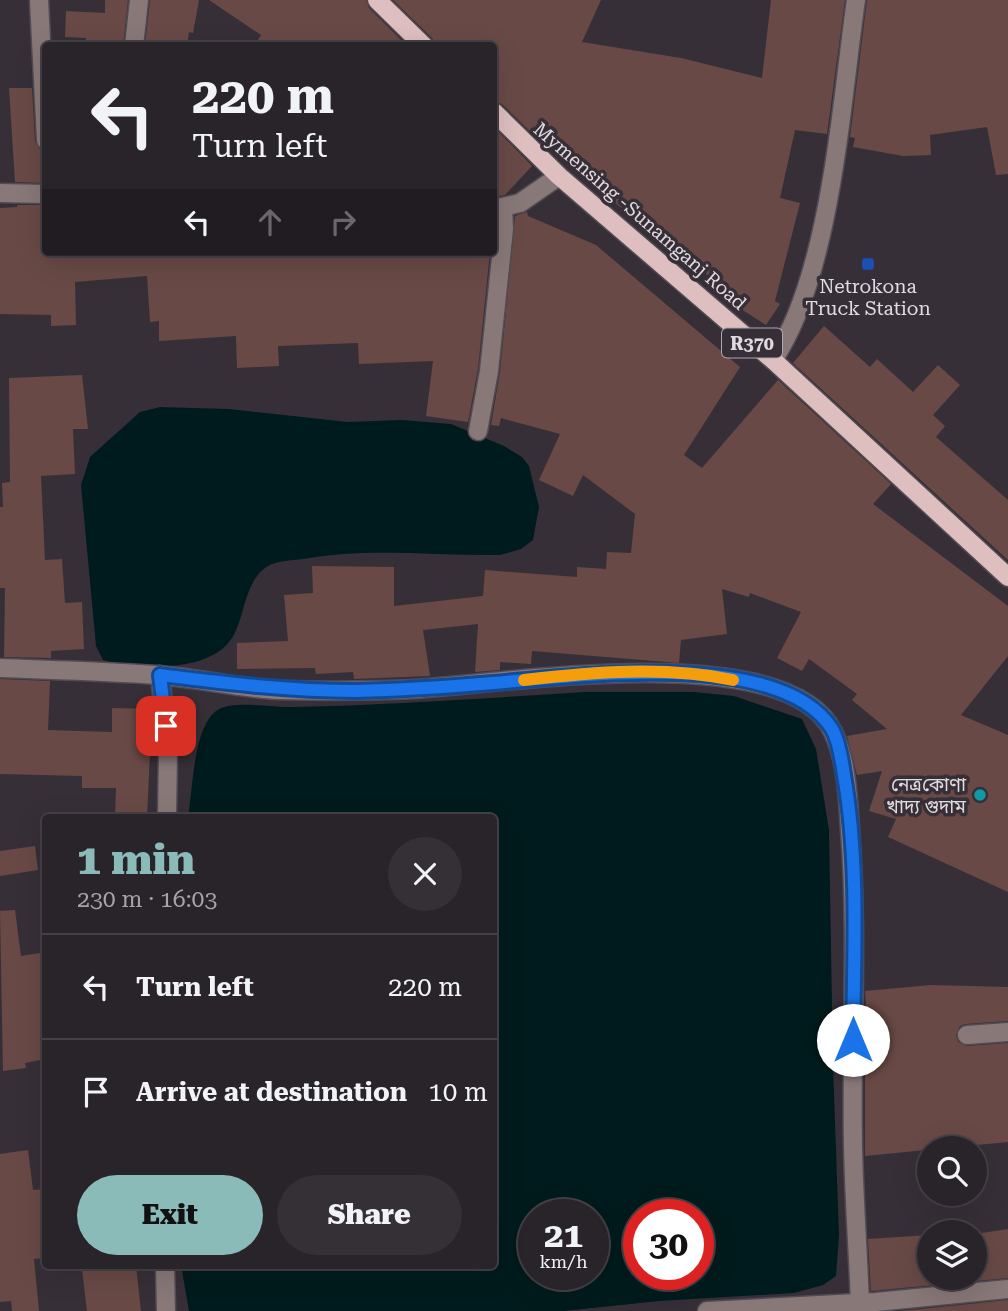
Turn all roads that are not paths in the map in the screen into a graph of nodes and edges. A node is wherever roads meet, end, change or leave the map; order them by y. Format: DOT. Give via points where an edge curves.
graph roads {
  1 [pos="39,0"];
  2 [pos="139,0"];
  3 [pos="377,0"];
  4 [pos="856,0"];
  5 [pos="134,42"];
  6 [pos="420,42"];
  7 [pos="42,60"];
  8 [pos="497,115"];
  9 [pos="559,176"];
  10 [pos="0,193"];
  11 [pos="42,194"];
  12 [pos="498,209"];
  13 [pos="773,360"];
  14 [pos="478,431"];
  15 [pos="1008,577"];
  16 [pos="0,668"];
  17 [pos="160,675"];
  18 [pos="167,814"];
  19 [pos="1008,1032"];
  20 [pos="967,1035"];
  21 [pos="165,1269"];
  22 [pos="1008,1289"];
  23 [pos="860,1303"];
  24 [pos="166,1311"];
  25 [pos="707,1311"];
  1 -- 7 [label="street"];
  2 -- 5 [label="street"];
  3 -- 6 [label="main road"];
  4 -- 13 [label="street" via="812,270 789,337"];
  8 -- 9 [label="main road, Mymensing -Sunamganj Road / R370"];
  9 -- 12 [label="street" via="520,203"];
  9 -- 13 [label="main road, Mymensing -Sunamganj Road / R370"];
  10 -- 11 [label="street"];
  12 -- 14 [label="street" via="504,229"];
  13 -- 15 [label="main road, Mymensing -Sunamganj Road / R370"];
  16 -- 17 [label="street"];
  17 -- 18 [label="street" via="168,752"];
  17 -- 23 [label="street" via="275,690 355,691 586,673 709,675 775,688 816,710 833,731 842,762 851,843 853,1146"];
  19 -- 20 [label="street"];
  21 -- 24 [label="street"];
  22 -- 23 [label="street"];
  23 -- 25 [label="street"];
}
